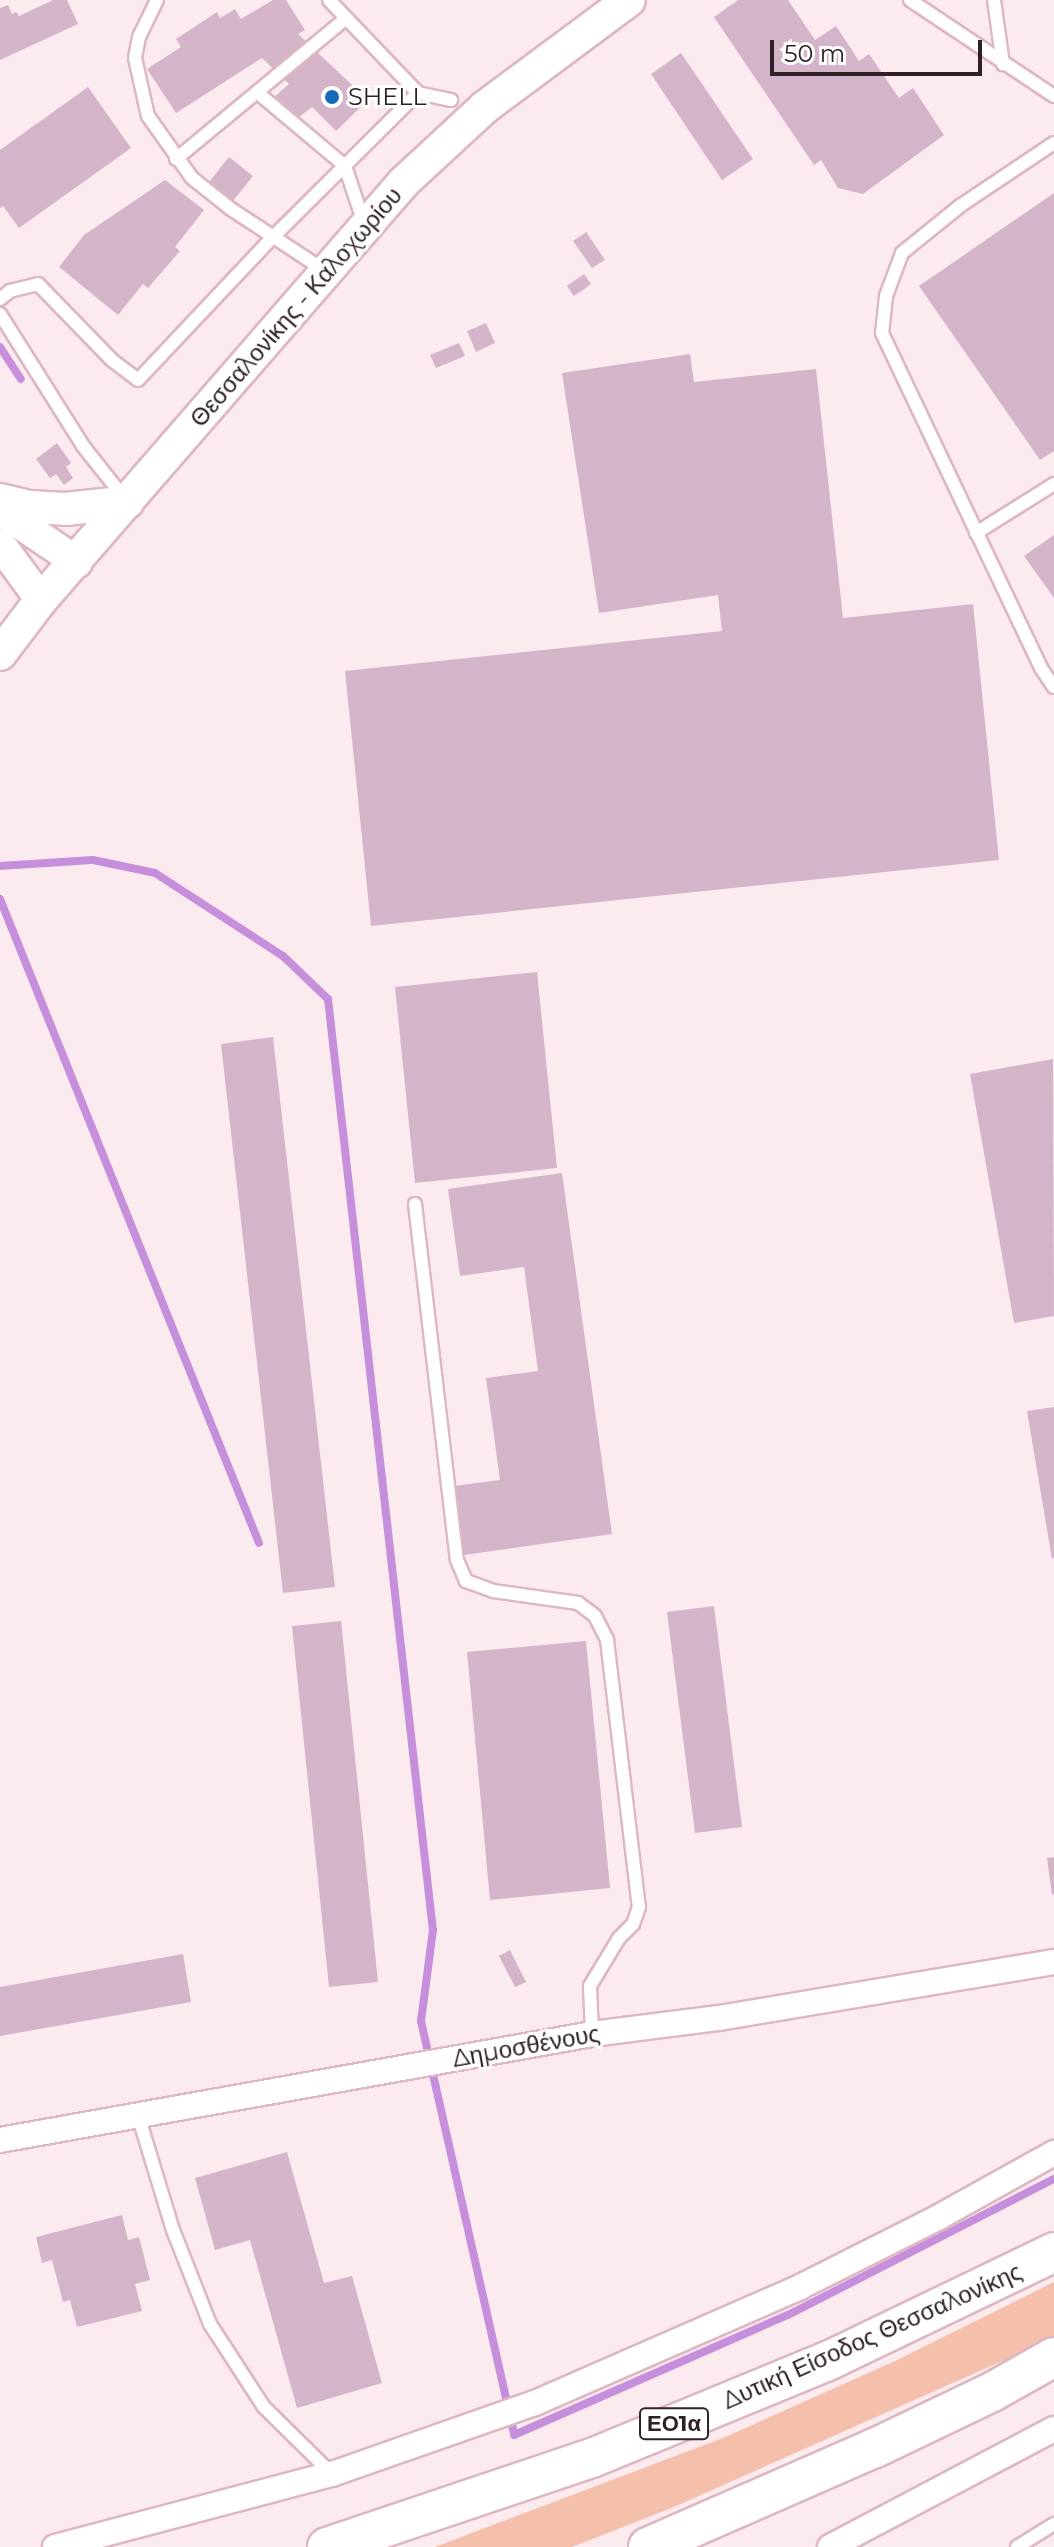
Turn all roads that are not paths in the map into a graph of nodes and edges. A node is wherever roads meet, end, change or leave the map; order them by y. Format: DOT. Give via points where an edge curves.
graph roads {
  1 [pos="170,0"];
  2 [pos="329,0"];
  3 [pos="629,0"];
  4 [pos="910,0"];
  5 [pos="994,0"];
  6 [pos="154,5"];
  7 [pos="345,19"];
  8 [pos="1003,64"];
  9 [pos="258,93"];
  10 [pos="418,93"];
  11 [pos="1054,96"];
  12 [pos="451,100"];
  13 [pos="1054,143"];
  14 [pos="176,159"];
  15 [pos="345,166"];
  16 [pos="366,227"];
  17 [pos="272,238"];
  18 [pos="327,272"];
  19 [pos="0,299"];
  20 [pos="0,314"];
  21 [pos="1054,484"];
  22 [pos="0,500"];
  23 [pos="128,502"];
  24 [pos="0,510"];
  25 [pos="976,533"];
  26 [pos="0,544"];
  27 [pos="77,562"];
  28 [pos="41,600"];
  29 [pos="0,654"];
  30 [pos="1054,687"];
  31 [pos="415,1204"];
  32 [pos="1054,1962"];
  33 [pos="592,2034"];
  34 [pos="138,2115"];
  35 [pos="0,2140"];
  36 [pos="1054,2153"];
  37 [pos="1054,2252"];
  38 [pos="1054,2357"];
  39 [pos="1054,2429"];
  40 [pos="332,2474"];
  41 [pos="1054,2524"];
  42 [pos="55,2547"];
  43 [pos="327,2547"];
  44 [pos="648,2547"];
  45 [pos="830,2547"];
  46 [pos="1017,2547"];
  1 -- 6 [label="lane"];
  2 -- 7 [label="lane"];
  3 -- 16 [label="main road, Θεσσαλονίκης - Καλοχωρίου" via="485,107 404,182"];
  4 -- 8 [label="lane"];
  5 -- 8 [label="lane"];
  6 -- 14 [label="lane" via="135,58 148,116"];
  7 -- 9 [label="lane"];
  7 -- 10 [label="lane"];
  8 -- 11 [label="lane"];
  9 -- 14 [label="lane"];
  9 -- 15 [label="lane"];
  10 -- 12 [label="lane"];
  10 -- 15 [label="lane"];
  13 -- 25 [label="lane" via="960,206 902,253 886,296 882,333"];
  14 -- 17 [label="lane" via="192,178"];
  15 -- 16 [label="lane"];
  15 -- 17 [label="lane"];
  16 -- 18 [label="main road, Θεσσαλονίκης - Καλοχωρίου"];
  17 -- 18 [label="lane"];
  17 -- 19 [label="lane" via="138,380 38,284"];
  18 -- 23 [label="main road, Θεσσαλονίκης - Καλοχωρίου"];
  20 -- 23 [label="lane" via="83,446"];
  21 -- 25 [label="lane"];
  22 -- 23 [label="main road" via="66,509"];
  23 -- 27 [label="main road, Θεσσαλονίκης - Καλοχωρίου"];
  24 -- 27 [label="street"];
  25 -- 30 [label="lane"];
  26 -- 28 [label="street"];
  27 -- 28 [label="main road, Θεσσαλονίκης - Καλοχωρίου"];
  28 -- 29 [label="main road, Θεσσαλονίκης - Καλοχωρίου"];
  31 -- 33 [label="lane" via="457,1560 466,1581 493,1591 578,1603 595,1616 607,1640 639,1907 590,1986"];
  32 -- 33 [label="street, Δημοσθένους" via="734,2016"];
  33 -- 34 [label="street, Δημοσθένους"];
  34 -- 35 [label="street, Δημοσθένους"];
  34 -- 40 [label="lane" via="173,2230 210,2324 264,2407"];
  36 -- 40 [label="street" via="800,2287 535,2403"];
  37 -- 43 [label="highway, Δυτική Είσοδος Θεσσαλονίκης / ΕΟ1α" via="830,2360 592,2458"];
  38 -- 44 [label="highway" via="875,2448"];
  39 -- 45 [label="street"];
  40 -- 42 [label="street"];
  41 -- 46 [label="lane"];
}
